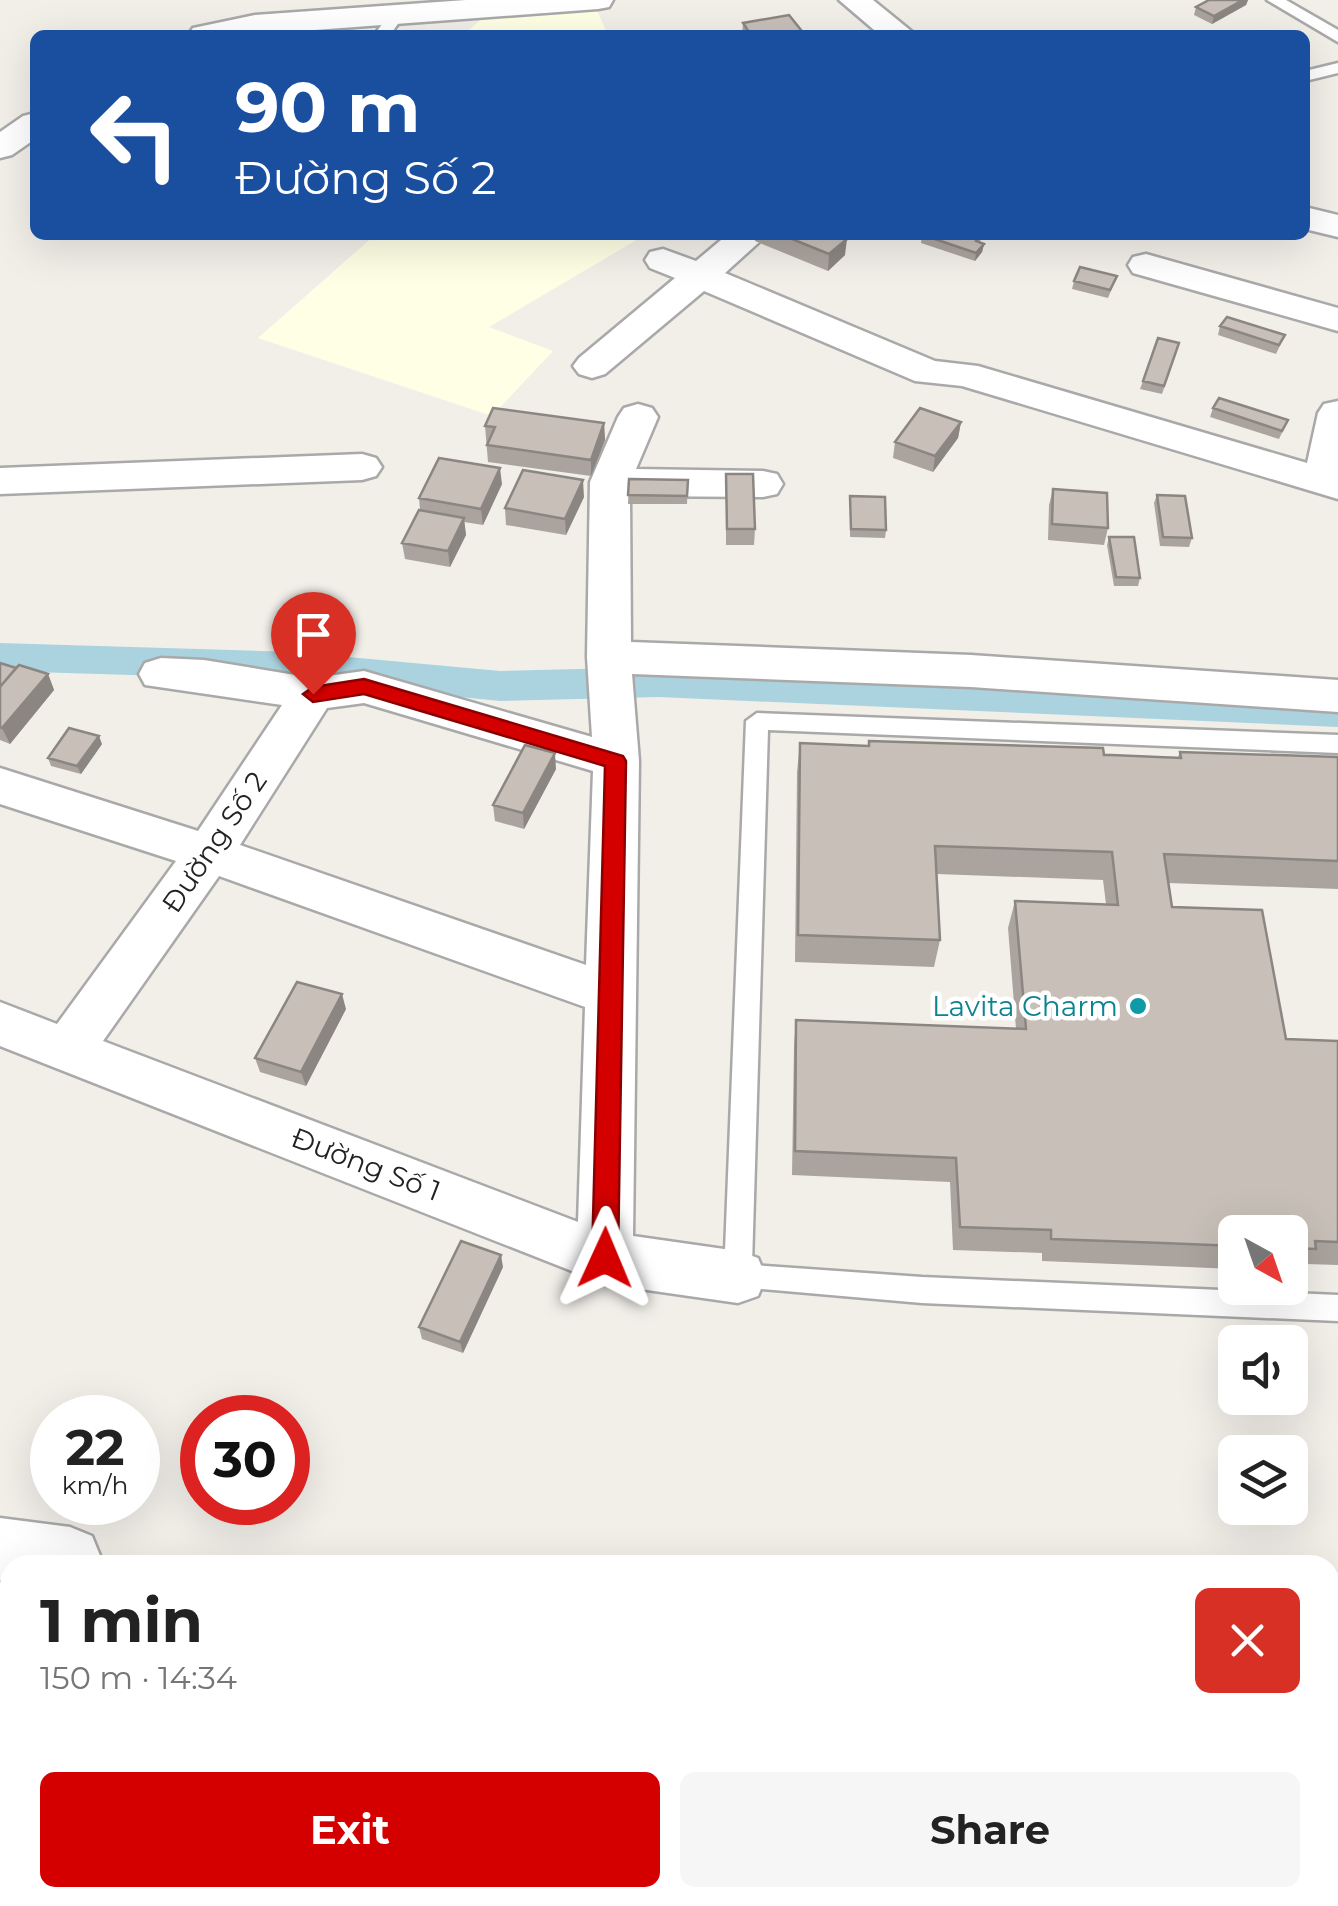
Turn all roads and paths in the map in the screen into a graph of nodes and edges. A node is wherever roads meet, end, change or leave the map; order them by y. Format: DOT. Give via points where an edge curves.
graph roads {
  1 [pos="598,0"];
  2 [pos="854,0"];
  3 [pos="1276,0"];
  4 [pos="260,12"];
  5 [pos="394,16"];
  6 [pos="216,30"];
  7 [pos="893,30"];
  8 [pos="1338,37"];
  9 [pos="1338,68"];
  10 [pos="1310,75"];
  11 [pos="30,127"];
  12 [pos="0,148"];
  13 [pos="1310,219"];
  14 [pos="1338,226"];
  15 [pos="744,240"];
  16 [pos="662,260"];
  17 [pos="1146,265"];
  18 [pos="700,276"];
  19 [pos="1338,320"];
  20 [pos="592,366"];
  21 [pos="1338,413"];
  22 [pos="638,417"];
  23 [pos="362,466"];
  24 [pos="0,481"];
  25 [pos="610,482"];
  26 [pos="763,484"];
  27 [pos="1330,484"];
  28 [pos="609,656"];
  29 [pos="162,674"];
  30 [pos="313,694"];
  31 [pos="1338,696"];
  32 [pos="1338,744"];
  33 [pos="616,761"];
  34 [pos="0,786"];
  35 [pos="210,853"];
  36 [pos="610,995"];
  37 [pos="0,1024"];
  38 [pos="69,1048"];
  39 [pos="605,1258"];
  40 [pos="738,1276"];
  41 [pos="1338,1308"];
  42 [pos="0,1549"];
  43 [pos="47,1555"];
  1 -- 5 [label="street"];
  2 -- 7 [label="street"];
  3 -- 8 [label="lane"];
  4 -- 5 [label="street"];
  4 -- 6 [label="street"];
  9 -- 10 [label="lane"];
  11 -- 12 [label="street"];
  13 -- 14 [label="street"];
  15 -- 18 [label="street"];
  16 -- 18 [label="street"];
  17 -- 19 [label="street"];
  18 -- 20 [label="street"];
  18 -- 27 [label="street" via="929,373 964,374"];
  21 -- 27 [label="street"];
  22 -- 25 [label="street"];
  23 -- 24 [label="street"];
  25 -- 26 [label="street"];
  25 -- 28 [label="street"];
  28 -- 31 [label="street"];
  28 -- 33 [label="street"];
  29 -- 30 [label="street"];
  30 -- 33 [label="street" via="364,686"];
  30 -- 35 [label="street, Đường Số 2"];
  32 -- 40 [label="lane" via="757,721"];
  33 -- 36 [label="street"];
  34 -- 35 [label="street"];
  35 -- 36 [label="street"];
  35 -- 38 [label="street, Đường Số 2"];
  36 -- 39 [label="street"];
  37 -- 38 [label="street, Đường Số 1"];
  38 -- 39 [label="street, Đường Số 1"];
  39 -- 40 [label="street, Đường Số 1"];
  40 -- 41 [label="lane"];
  42 -- 43 [label="street"];
}
